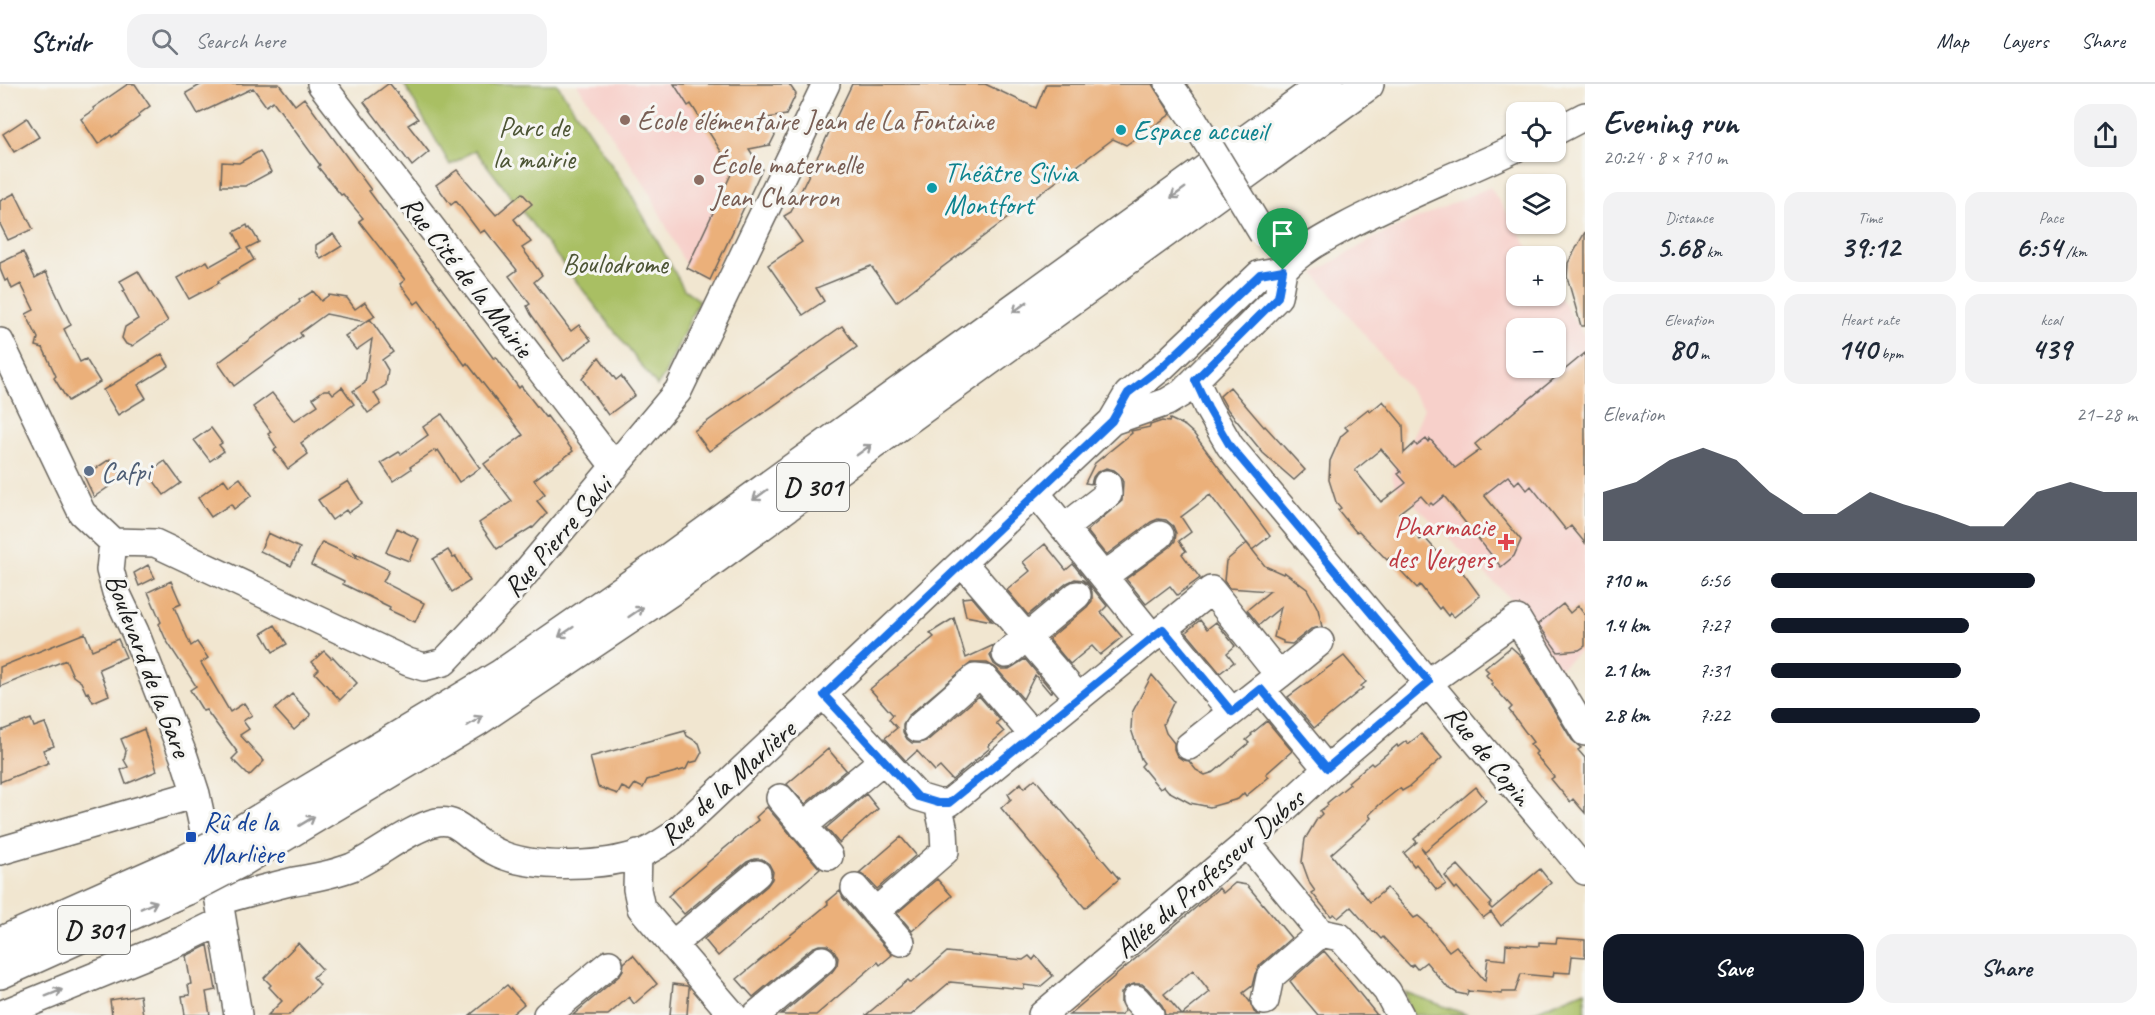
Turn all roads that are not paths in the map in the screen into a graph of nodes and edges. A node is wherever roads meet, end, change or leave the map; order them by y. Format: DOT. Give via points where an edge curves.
graph roads {
  1 [pos="321,84"];
  2 [pos="826,84"];
  3 [pos="1169,84"];
  4 [pos="1327,84"];
  5 [pos="1367,84"];
  6 [pos="1585,116"];
  7 [pos="1566,126"];
  8 [pos="1506,152"];
  9 [pos="1283,270"];
  10 [pos="0,342"];
  11 [pos="1162,367"];
  12 [pos="1195,380"];
  13 [pos="1167,402"];
  14 [pos="1112,421"];
  15 [pos="1230,446"];
  16 [pos="615,468"];
  17 [pos="1107,484"];
  18 [pos="1036,492"];
  19 [pos="1064,528"];
  20 [pos="1160,535"];
  21 [pos="113,542"];
  22 [pos="963,563"];
  23 [pos="1104,576"];
  24 [pos="1077,595"];
  25 [pos="1158,633"];
  26 [pos="1320,642"];
  27 [pos="1016,646"];
  28 [pos="1270,682"];
  29 [pos="1429,682"];
  30 [pos="824,695"];
  31 [pos="1079,698"];
  32 [pos="1232,712"];
  33 [pos="918,728"];
  34 [pos="1585,732"];
  35 [pos="1033,735"];
  36 [pos="1189,746"];
  37 [pos="883,760"];
  38 [pos="1327,768"];
  39 [pos="196,794"];
  40 [pos="780,798"];
  41 [pos="943,803"];
  42 [pos="803,826"];
  43 [pos="1248,843"];
  44 [pos="236,849"];
  45 [pos="0,851"];
  46 [pos="638,855"];
  47 [pos="829,856"];
  48 [pos="1585,871"];
  49 [pos="757,874"];
  50 [pos="185,875"];
  51 [pos="855,888"];
  52 [pos="220,911"];
  53 [pos="875,912"];
  54 [pos="1321,933"];
  55 [pos="901,942"];
  56 [pos="0,944"];
  57 [pos="672,945"];
  58 [pos="822,960"];
  59 [pos="609,964"];
  60 [pos="0,972"];
  61 [pos="1265,1001"];
  62 [pos="0,1015"];
  63 [pos="238,1015"];
  64 [pos="547,1015"];
  65 [pos="733,1015"];
  66 [pos="756,1015"];
  67 [pos="1042,1015"];
  68 [pos="1400,1015"];
  1 -- 16 [label="street, Rue Cité de la Mairie"];
  2 -- 16 [label="street, Rue Pierre Salvi" via="678,391"];
  3 -- 9 [label="street, bridge"];
  4 -- 44 [label="highway, D 301, one-way" via="646,577"];
  44 -- 5 [label="highway, D 301, one-way" via="477,719 672,588"];
  6 -- 7 [label="street"];
  8 -- 9 [label="street" via="1355,222 1294,257"];
  9 -- 11 [label="street, Rue de la Marlière" via="1260,274"];
  9 -- 12 [label="street, Rue de la Marlière" via="1278,297"];
  10 -- 21 [label="street, Boulevard de la Gare" via="82,513"];
  11 -- 12 [label="street"];
  11 -- 13 [label="street"];
  11 -- 14 [label="street, Rue de la Marlière" via="1128,393"];
  12 -- 13 [label="street, Rue de la Marlière"];
  12 -- 15 [label="street, Rue de Copin"];
  13 -- 14 [label="street, Rue de la Marlière"];
  13 -- 15 [label="street, Rue de Copin" via="1185,408"];
  14 -- 18 [label="street, Rue de la Marlière"];
  15 -- 29 [label="street, Rue de Copin"];
  16 -- 21 [label="street, Rue Pierre Salvi" via="506,596 444,662 435,666 408,662 155,543"];
  17 -- 19 [label="street" via="1108,494"];
  18 -- 19 [label="street"];
  18 -- 22 [label="street, Rue de la Marlière"];
  19 -- 23 [label="street"];
  20 -- 23 [label="street"];
  21 -- 39 [label="street, Boulevard de la Gare" via="110,570 116,592"];
  22 -- 27 [label="street"];
  22 -- 30 [label="street, Rue de la Marlière"];
  23 -- 25 [label="street"];
  24 -- 27 [label="street"];
  25 -- 28 [label="street" via="1211,591"];
  25 -- 31 [label="street"];
  25 -- 32 [label="street"];
  26 -- 28 [label="street"];
  27 -- 31 [label="street"];
  28 -- 32 [label="street"];
  28 -- 38 [label="street"];
  29 -- 34 [label="street, Allée du Professeur Dubos" via="1517,619"];
  29 -- 38 [label="street, Allée du Professeur Dubos"];
  29 -- 48 [label="street, Rue de Copin"];
  30 -- 37 [label="street"];
  30 -- 46 [label="street, Rue de la Marlière" via="672,836"];
  31 -- 35 [label="street"];
  32 -- 36 [label="street"];
  33 -- 35 [label="street" via="975,678 985,679"];
  35 -- 41 [label="street"];
  37 -- 41 [label="street" via="918,797"];
  37 -- 42 [label="street"];
  38 -- 43 [label="street, Allée du Professeur Dubos"];
  39 -- 45 [label="street"];
  39 -- 52 [label="street, Boulevard de la Gare"];
  40 -- 42 [label="street"];
  41 -- 53 [label="street" via="945,851"];
  42 -- 47 [label="street"];
  43 -- 54 [label="street"];
  43 -- 67 [label="street, Allée du Professeur Dubos"];
  44 -- 50 [label="highway, D 301, bridge"];
  46 -- 52 [label="street, Rue de la Marlière" via="574,865 540,862 506,856 450,822 437,822 353,866 288,883"];
  46 -- 57 [label="street" via="641,908"];
  49 -- 57 [label="street"];
  50 -- 56 [label="highway, D 301"];
  60 -- 50 [label="highway, D 301, one-way"];
  51 -- 53 [label="street"];
  62 -- 52 [label="street, Rue de la Marlière, one-way" via="170,946"];
  52 -- 63 [label="street, Boulevard de la Gare"];
  53 -- 55 [label="street"];
  54 -- 61 [label="street" via="1270,977"];
  54 -- 68 [label="street" via="1340,937 1387,991"];
  57 -- 65 [label="street"];
  58 -- 66 [label="street"];
  59 -- 64 [label="street"];
}
